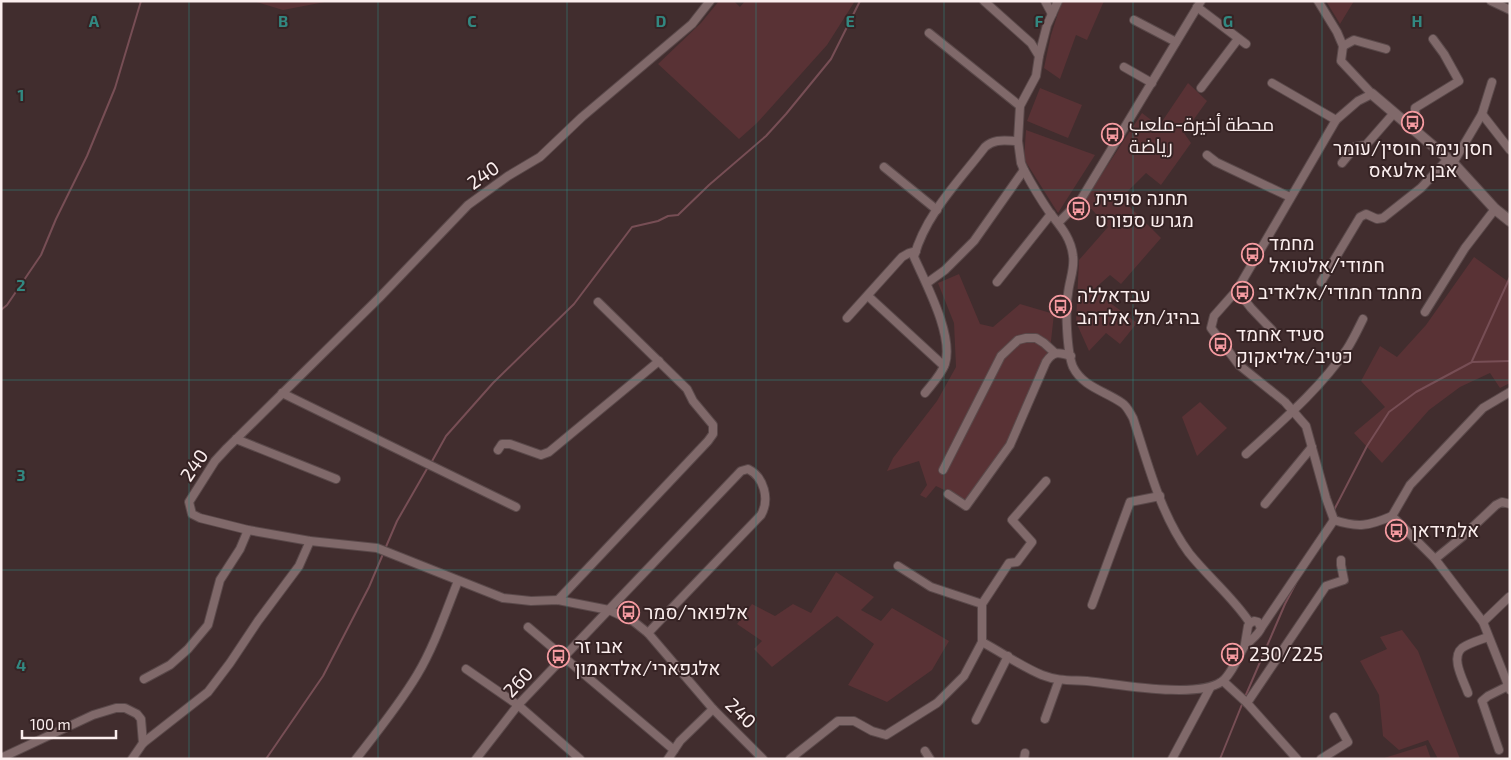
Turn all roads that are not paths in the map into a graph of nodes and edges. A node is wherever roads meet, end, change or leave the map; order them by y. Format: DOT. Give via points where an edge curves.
graph roads {
  1 [pos="710,1"];
  2 [pos="984,1"];
  3 [pos="1045,1"];
  4 [pos="1058,1"];
  5 [pos="1318,1"];
  6 [pos="1491,1"];
  7 [pos="1199,4"];
  8 [pos="1510,10"];
  9 [pos="1052,14"];
  10 [pos="1134,20"];
  11 [pos="929,33"];
  12 [pos="1238,39"];
  13 [pos="1433,39"];
  14 [pos="1176,42"];
  15 [pos="1246,44"];
  16 [pos="1343,46"];
  17 [pos="1386,49"];
  18 [pos="1039,56"];
  19 [pos="1124,67"];
  20 [pos="1492,82"];
  21 [pos="1152,83"];
  22 [pos="1272,83"];
  23 [pos="1201,88"];
  24 [pos="1372,94"];
  25 [pos="1020,106"];
  26 [pos="1394,113"];
  27 [pos="1482,114"];
  28 [pos="1336,120"];
  29 [pos="1416,132"];
  30 [pos="1018,142"];
  31 [pos="1510,150"];
  32 [pos="1207,155"];
  33 [pos="1451,161"];
  34 [pos="1342,162"];
  35 [pos="884,167"];
  36 [pos="1024,170"];
  37 [pos="1290,197"];
  38 [pos="1495,209"];
  39 [pos="937,210"];
  40 [pos="1051,214"];
  41 [pos="1510,221"];
  42 [pos="1059,222"];
  43 [pos="916,251"];
  44 [pos="997,282"];
  45 [pos="1321,282"];
  46 [pos="927,283"];
  47 [pos="1237,290"];
  48 [pos="868,296"];
  49 [pos="598,302"];
  50 [pos="1425,312"];
  51 [pos="847,318"];
  52 [pos="1363,319"];
  53 [pos="1272,330"];
  54 [pos="1055,353"];
  55 [pos="1071,356"];
  56 [pos="659,361"];
  57 [pos="944,366"];
  58 [pos="1510,392"];
  59 [pos="282,393"];
  60 [pos="925,393"];
  61 [pos="1293,411"];
  62 [pos="236,439"];
  63 [pos="1312,447"];
  64 [pos="498,450"];
  65 [pos="1246,454"];
  66 [pos="943,470"];
  67 [pos="336,479"];
  68 [pos="1046,481"];
  69 [pos="948,494"];
  70 [pos="1160,496"];
  71 [pos="1265,504"];
  72 [pos="1510,504"];
  73 [pos="516,507"];
  74 [pos="1392,516"];
  75 [pos="1334,520"];
  76 [pos="248,530"];
  77 [pos="310,541"];
  78 [pos="1435,559"];
  79 [pos="1341,560"];
  80 [pos="898,566"];
  81 [pos="458,581"];
  82 [pos="1509,598"];
  83 [pos="558,600"];
  84 [pos="982,604"];
  85 [pos="1092,605"];
  86 [pos="609,610"];
  87 [pos="1483,622"];
  88 [pos="528,627"];
  89 [pos="1255,628"];
  90 [pos="648,633"];
  91 [pos="1488,637"];
  92 [pos="982,642"];
  93 [pos="564,656"];
  94 [pos="1008,656"];
  95 [pos="466,669"];
  96 [pos="144,679"];
  97 [pos="1060,680"];
  98 [pos="1224,681"];
  99 [pos="1210,688"];
  100 [pos="1509,688"];
  101 [pos="1468,693"];
  102 [pos="1247,703"];
  103 [pos="518,705"];
  104 [pos="713,709"];
  105 [pos="1334,717"];
  106 [pos="1045,719"];
  107 [pos="976,720"];
  108 [pos="143,742"];
  109 [pos="674,750"];
  110 [pos="1499,750"];
  111 [pos="924,751"];
  112 [pos="1,758"];
  113 [pos="132,759"];
  114 [pos="356,759"];
  115 [pos="476,759"];
  116 [pos="580,759"];
  117 [pos="668,759"];
  118 [pos="762,759"];
  119 [pos="790,759"];
  120 [pos="930,759"];
  121 [pos="1172,759"];
  122 [pos="1297,759"];
  123 [pos="1321,759"];
  1 -- 59 [label="street, 240" via="692,24 540,157 468,205"];
  2 -- 18 [label="street" via="1031,43"];
  3 -- 9 [label="street"];
  4 -- 9 [label="street"];
  5 -- 16 [label="street"];
  6 -- 8 [label="street"];
  7 -- 12 [label="street"];
  7 -- 14 [label="street"];
  9 -- 18 [label="street"];
  10 -- 14 [label="street"];
  11 -- 25 [label="street"];
  12 -- 15 [label="street"];
  12 -- 23 [label="street"];
  13 -- 29 [label="street" via="1459,81 1415,108"];
  14 -- 21 [label="street"];
  16 -- 17 [label="street" via="1354,40"];
  16 -- 24 [label="street" via="1341,61"];
  18 -- 25 [label="street" via="1036,76"];
  19 -- 21 [label="street"];
  20 -- 27 [label="street"];
  21 -- 42 [label="street" via="1080,201"];
  22 -- 28 [label="street"];
  24 -- 26 [label="street"];
  24 -- 28 [label="street"];
  25 -- 30 [label="street"];
  26 -- 29 [label="street"];
  26 -- 34 [label="street" via="1366,146 1355,147"];
  27 -- 31 [label="street"];
  27 -- 33 [label="street"];
  28 -- 37 [label="street"];
  29 -- 33 [label="street"];
  30 -- 36 [label="street"];
  30 -- 39 [label="street" via="1002,140 985,147"];
  32 -- 37 [label="street"];
  33 -- 38 [label="street"];
  33 -- 45 [label="street" via="1383,218 1364,214"];
  35 -- 39 [label="street"];
  36 -- 40 [label="street"];
  36 -- 46 [label="street" via="974,241"];
  37 -- 47 [label="street"];
  38 -- 41 [label="street"];
  38 -- 50 [label="street" via="1465,248"];
  39 -- 43 [label="street"];
  40 -- 42 [label="street"];
  40 -- 44 [label="street"];
  42 -- 55 [label="street" via="1073,257 1066,312"];
  43 -- 46 [label="street" via="914,257"];
  43 -- 48 [label="street" via="902,257"];
  46 -- 57 [label="street" via="946,339"];
  47 -- 53 [label="street"];
  47 -- 61 [label="street" via="1214,316 1211,328 1239,365"];
  48 -- 51 [label="street"];
  48 -- 57 [label="street"];
  49 -- 56 [label="street"];
  52 -- 61 [label="street" via="1341,358"];
  54 -- 55 [label="street"];
  54 -- 66 [label="street" via="1036,338 1026,338 1018,340 1001,356"];
  54 -- 69 [label="street" via="1046,362 1010,445 966,506"];
  55 -- 70 [label="street" via="1073,366 1082,379 1094,389 1123,403 1129,410"];
  56 -- 64 [label="street" via="549,452 541,455 510,444 502,444"];
  56 -- 83 [label="street" via="687,389 692,401 713,425 713,434"];
  57 -- 60 [label="street"];
  58 -- 74 [label="street" via="1483,408 1410,484"];
  59 -- 62 [label="street, 240"];
  59 -- 73 [label="street"];
  61 -- 63 [label="street" via="1306,426"];
  61 -- 65 [label="street"];
  62 -- 67 [label="street"];
  62 -- 76 [label="street, 240" via="215,461 189,506 192,514 200,518"];
  63 -- 71 [label="street"];
  63 -- 75 [label="street"];
  68 -- 84 [label="street" via="1012,520 1032,542 1017,562 1010,563"];
  70 -- 85 [label="street" via="1130,502"];
  70 -- 89 [label="street" via="1176,534 1190,554"];
  72 -- 78 [label="street" via="1502,502 1496,505"];
  74 -- 75 [label="street" via="1373,525 1352,526"];
  74 -- 78 [label="street"];
  75 -- 89 [label="street" via="1269,616"];
  76 -- 77 [label="street, 240"];
  76 -- 96 [label="street" via="220,580 208,625 170,665"];
  77 -- 81 [label="street, 240" via="378,548"];
  77 -- 108 [label="street" via="299,566 208,692"];
  78 -- 87 [label="street"];
  79 -- 102 [label="street" via="1344,580 1326,586"];
  80 -- 84 [label="street" via="931,587"];
  81 -- 83 [label="street, 240" via="503,598"];
  81 -- 114 [label="street" via="418,674"];
  82 -- 87 [label="street"];
  83 -- 86 [label="street, 240"];
  84 -- 92 [label="street"];
  86 -- 90 [label="street, 240" via="633,621"];
  86 -- 90 [label="street, 260" via="741,472 752,471 766,494 761,515"];
  86 -- 93 [label="street, 260"];
  87 -- 91 [label="street"];
  88 -- 93 [label="street"];
  89 -- 98 [label="street"];
  90 -- 104 [label="street, 240"];
  91 -- 100 [label="street"];
  91 -- 101 [label="street" via="1458,652 1457,662"];
  92 -- 94 [label="street"];
  92 -- 119 [label="street" via="964,676 937,703 915,718 886,735 872,732 854,721 838,721"];
  93 -- 103 [label="street, 260"];
  93 -- 109 [label="street"];
  94 -- 97 [label="street" via="1040,674"];
  94 -- 107 [label="street"];
  95 -- 103 [label="street"];
  97 -- 99 [label="street" via="1153,690"];
  97 -- 106 [label="street"];
  98 -- 99 [label="street"];
  98 -- 102 [label="street"];
  99 -- 121 [label="street"];
  100 -- 110 [label="street" via="1482,701"];
  102 -- 122 [label="street"];
  103 -- 115 [label="street, 260"];
  103 -- 116 [label="street"];
  104 -- 109 [label="street"];
  104 -- 118 [label="street, 240"];
  105 -- 123 [label="street" via="1348,742"];
  108 -- 112 [label="street" via="141,719 125,708 116,708 93,715"];
  108 -- 113 [label="street"];
  109 -- 117 [label="street"];
  111 -- 120 [label="street"];
}
